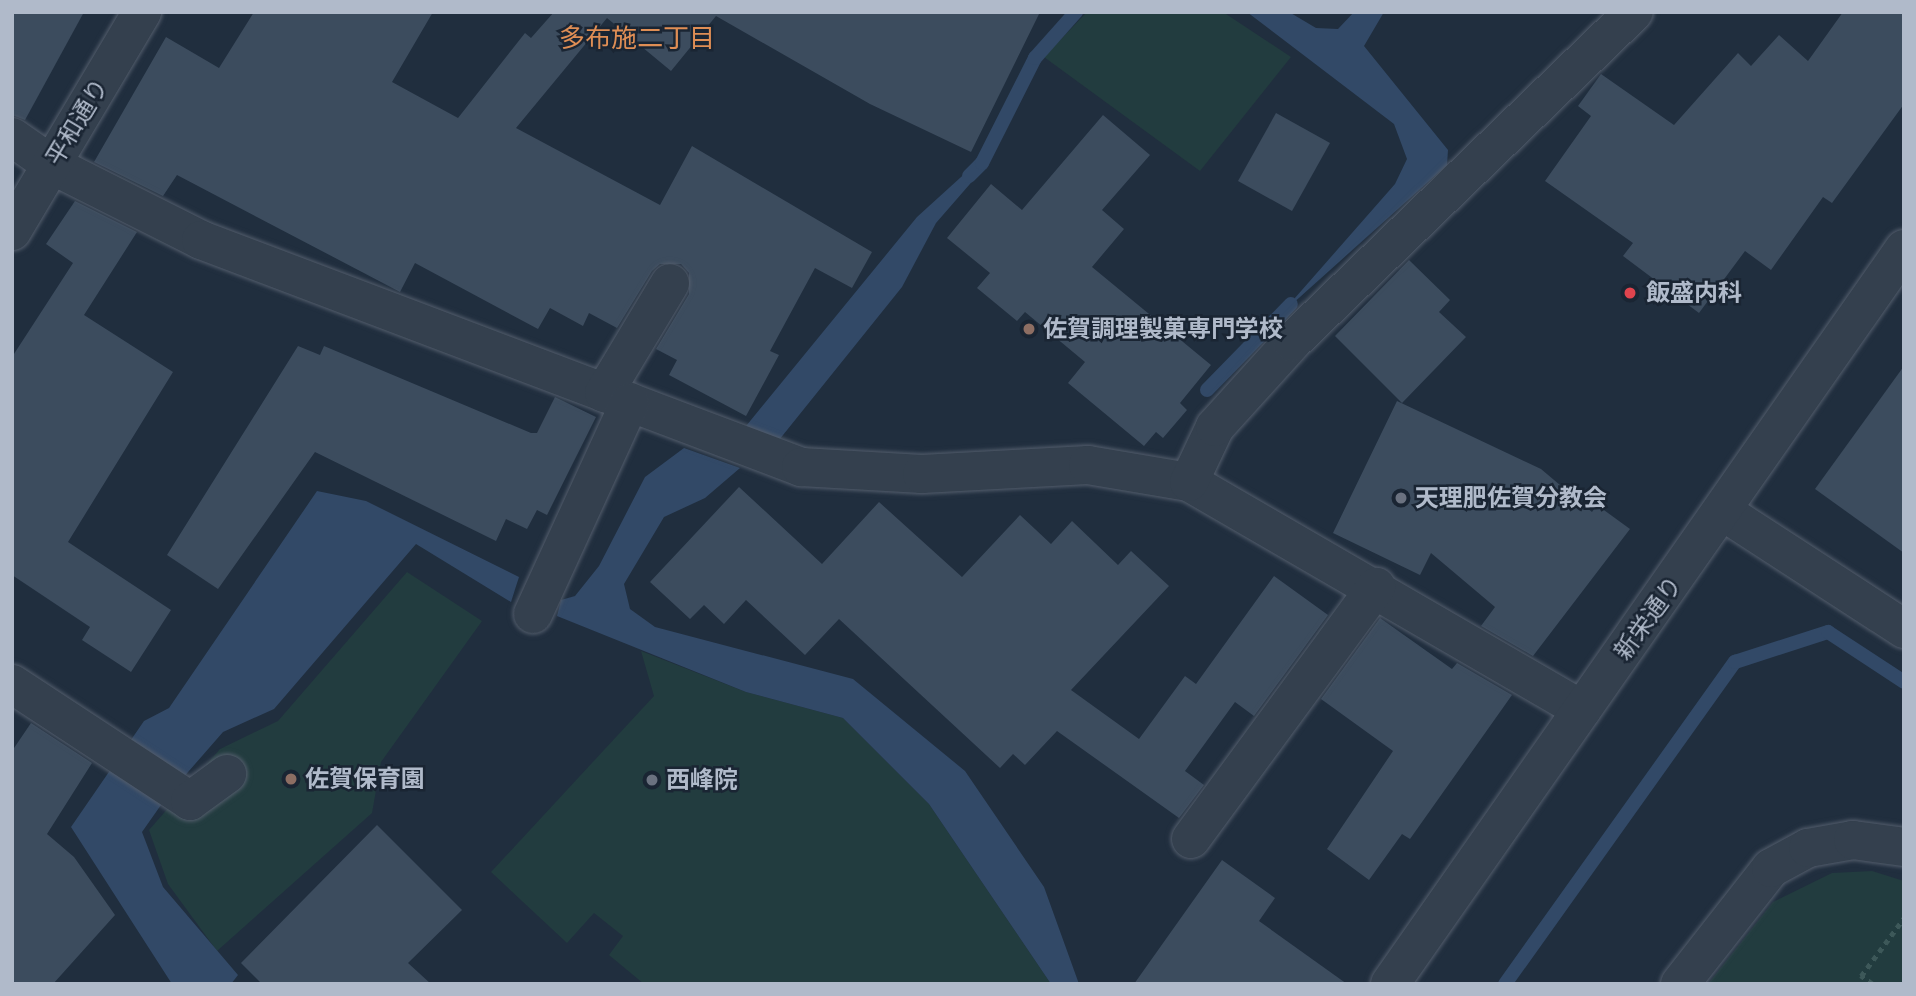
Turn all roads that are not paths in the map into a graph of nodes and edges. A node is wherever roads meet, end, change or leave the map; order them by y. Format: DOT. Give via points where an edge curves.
graph roads {
  1 [pos="142,12"];
  2 [pos="1619,16"];
  3 [pos="12,136"];
  4 [pos="52,165"];
  5 [pos="12,231"];
  6 [pos="1904,249"];
  7 [pos="670,283"];
  8 [pos="617,398"];
  9 [pos="1189,482"];
  10 [pos="1724,512"];
  11 [pos="1376,587"];
  12 [pos="539,598"];
  13 [pos="1904,629"];
  14 [pos="12,684"];
  15 [pos="1582,710"];
  16 [pos="227,774"];
  17 [pos="1191,839"];
  18 [pos="1904,847"];
  19 [pos="1390,984"];
  20 [pos="1680,984"];
  1 -- 4 [label="street, 平和通り"];
  2 -- 9 [label="street" via="1292,342 1215,427"];
  3 -- 4 [label="street"];
  4 -- 5 [label="street, 平和通り"];
  4 -- 8 [label="street" via="284,275"];
  6 -- 10 [label="street, 新栄通り" via="1770,433"];
  7 -- 8 [label="street"];
  8 -- 9 [label="street" via="801,467 876,473 1088,465"];
  8 -- 12 [label="street"];
  9 -- 11 [label="street"];
  10 -- 13 [label="street"];
  10 -- 15 [label="street, 新栄通り"];
  11 -- 15 [label="street"];
  11 -- 17 [label="street"];
  14 -- 16 [label="street" via="190,801"];
  15 -- 19 [label="street, 新栄通り"];
  18 -- 20 [label="street" via="1853,839 1808,848 1772,868"];
}
